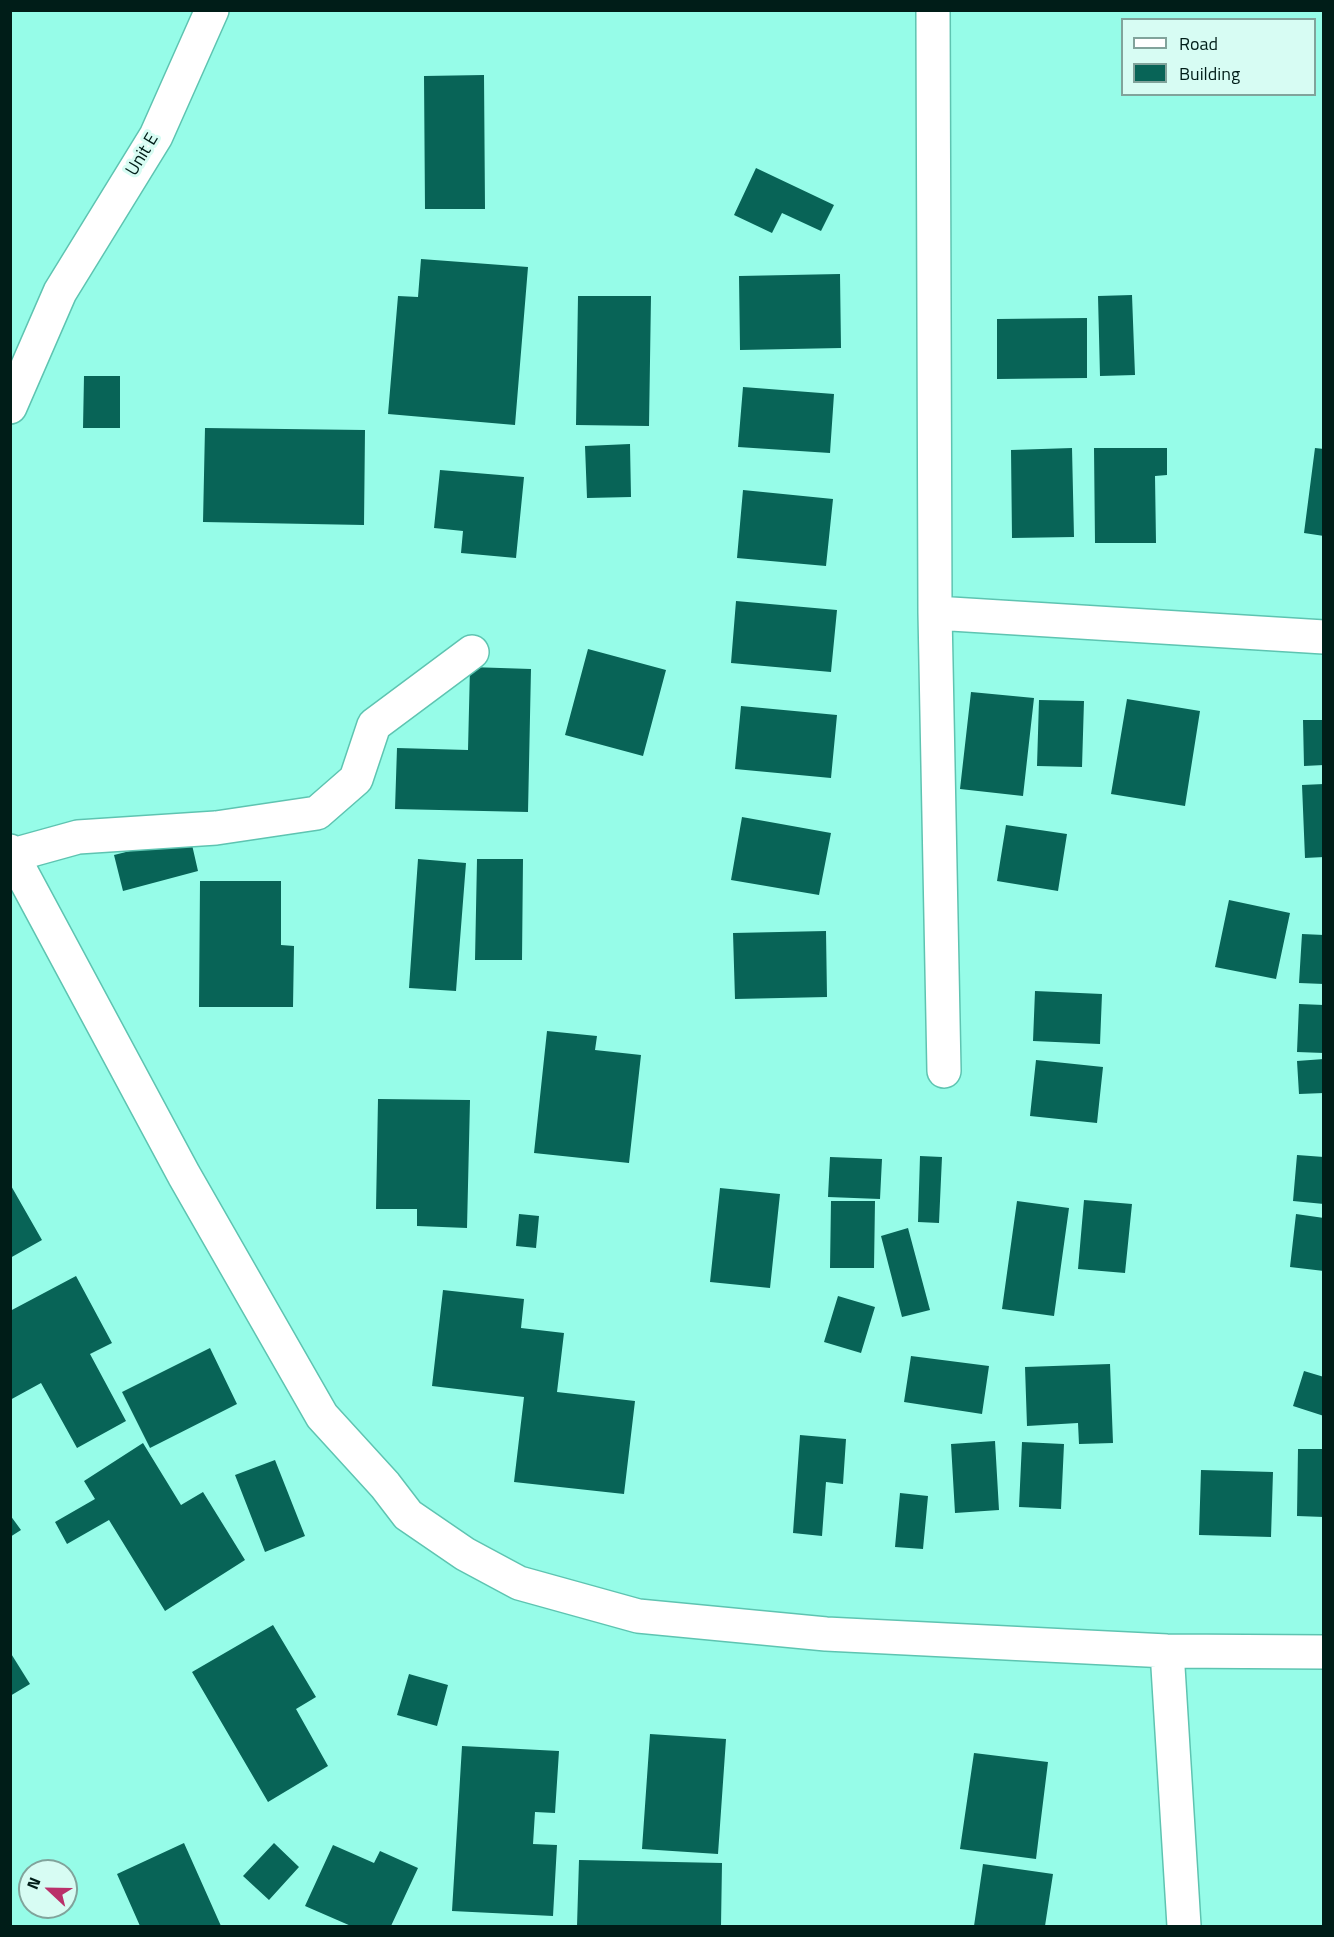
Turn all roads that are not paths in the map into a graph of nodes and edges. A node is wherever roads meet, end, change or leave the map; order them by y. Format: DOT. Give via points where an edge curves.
graph roads {
  1 [pos="213,10"];
  2 [pos="933,10"];
  3 [pos="60,292"];
  4 [pos="10,350"];
  5 [pos="10,407"];
  6 [pos="935,613"];
  7 [pos="1323,637"];
  8 [pos="472,652"];
  9 [pos="12,853"];
  10 [pos="944,1071"];
  11 [pos="1167,1651"];
  12 [pos="1323,1652"];
  13 [pos="1184,1926"];
  1 -- 3 [label="street, Unit E" via="156,135"];
  2 -- 6 [label="street"];
  3 -- 4 [label="street"];
  3 -- 5 [label="street"];
  6 -- 7 [label="street"];
  6 -- 10 [label="street"];
  8 -- 9 [label="street" via="374,726 356,779 317,813 216,828 78,837"];
  9 -- 11 [label="street" via="184,1175 322,1416 408,1515 465,1554 519,1583 638,1616 826,1634"];
  11 -- 12 [label="street"];
  11 -- 13 [label="street"];
}
